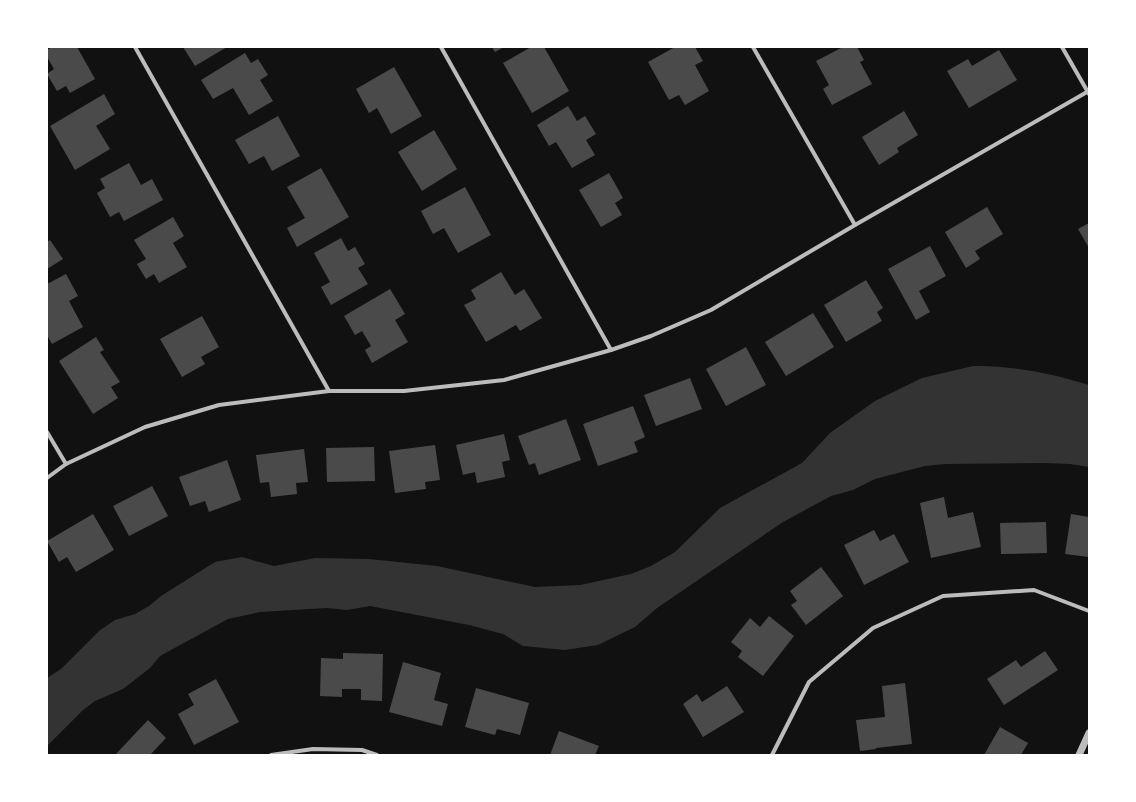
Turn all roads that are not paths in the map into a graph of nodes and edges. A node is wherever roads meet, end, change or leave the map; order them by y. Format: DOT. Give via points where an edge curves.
graph roads {
  1 [pos="135,47"];
  2 [pos="441,47"];
  3 [pos="753,47"];
  4 [pos="1062,47"];
  5 [pos="1088,93"];
  6 [pos="855,225"];
  7 [pos="611,350"];
  8 [pos="329,391"];
  9 [pos="47,432"];
  10 [pos="66,464"];
  11 [pos="47,478"];
  12 [pos="1089,611"];
  13 [pos="1089,733"];
  14 [pos="271,755"];
  15 [pos="377,755"];
  16 [pos="772,755"];
  17 [pos="1079,755"];
  1 -- 8 [label="street"];
  2 -- 7 [label="street"];
  3 -- 6 [label="street"];
  4 -- 5 [label="street"];
  5 -- 6 [label="street"];
  6 -- 7 [label="street" via="711,310"];
  7 -- 8 [label="street" via="504,380 404,391"];
  8 -- 10 [label="street" via="219,405 145,427"];
  9 -- 10 [label="street"];
  10 -- 11 [label="street"];
  12 -- 16 [label="street" via="1034,590 943,596 887,621 873,628 809,682"];
  13 -- 17 [label="street"];
  14 -- 15 [label="street" via="313,749 362,750"];
}
